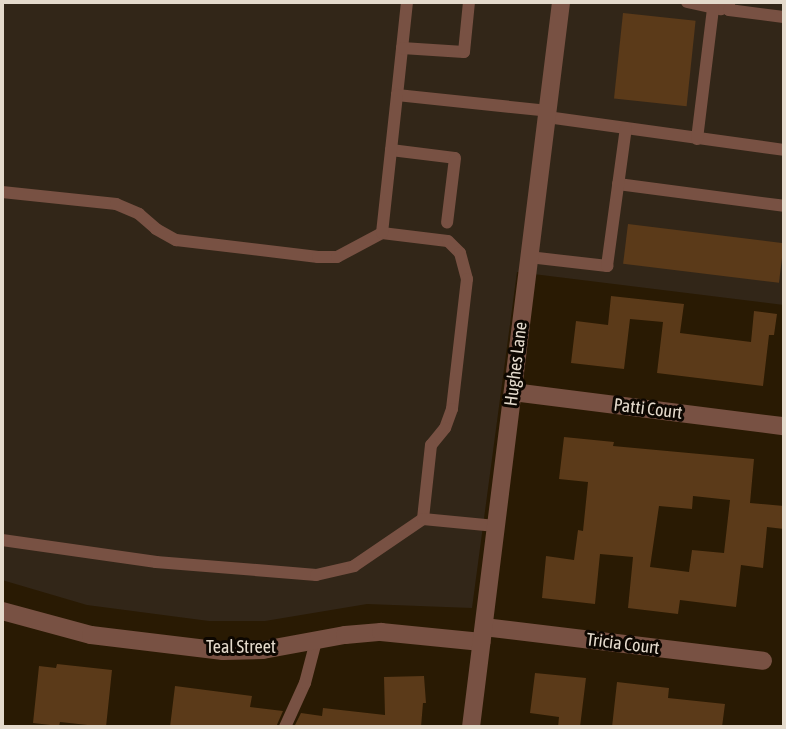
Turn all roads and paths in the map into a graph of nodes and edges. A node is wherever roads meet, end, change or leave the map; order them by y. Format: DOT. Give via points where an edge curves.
graph roads {
  1 [pos="407,2"];
  2 [pos="469,2"];
  3 [pos="561,2"];
  4 [pos="689,2"];
  5 [pos="729,6"];
  6 [pos="713,8"];
  7 [pos="784,17"];
  8 [pos="402,48"];
  9 [pos="397,94"];
  10 [pos="547,114"];
  11 [pos="626,128"];
  12 [pos="697,139"];
  13 [pos="391,150"];
  14 [pos="784,150"];
  15 [pos="618,184"];
  16 [pos="2,192"];
  17 [pos="784,206"];
  18 [pos="447,223"];
  19 [pos="382,233"];
  20 [pos="529,257"];
  21 [pos="513,393"];
  22 [pos="784,426"];
  23 [pos="423,519"];
  24 [pos="496,526"];
  25 [pos="2,540"];
  26 [pos="2,611"];
  27 [pos="483,634"];
  28 [pos="316,641"];
  29 [pos="763,662"];
  30 [pos="285,727"];
  31 [pos="471,727"];
  1 -- 8 [label="lane"];
  2 -- 8 [label="lane" via="464,52"];
  3 -- 10 [label="street, Hughes Lane"];
  4 -- 6 [label="lane"];
  5 -- 6 [label="lane"];
  5 -- 7 [label="lane"];
  6 -- 12 [label="lane"];
  8 -- 9 [label="lane"];
  9 -- 10 [label="lane"];
  9 -- 13 [label="lane"];
  10 -- 11 [label="lane"];
  10 -- 20 [label="street, Hughes Lane"];
  11 -- 12 [label="lane"];
  11 -- 15 [label="lane"];
  12 -- 14 [label="lane"];
  13 -- 18 [label="lane" via="455,158"];
  13 -- 19 [label="lane"];
  15 -- 17 [label="lane"];
  15 -- 20 [label="lane" via="607,266"];
  16 -- 19 [label="lane" via="116,204 176,240 318,257 337,257"];
  19 -- 23 [label="lane" via="448,241 460,253 467,279 452,409 431,446"];
  20 -- 21 [label="street, Hughes Lane"];
  21 -- 22 [label="street, Patti Court"];
  21 -- 24 [label="street, Hughes Lane"];
  23 -- 24 [label="lane"];
  23 -- 25 [label="lane" via="354,566 316,575 156,562"];
  24 -- 27 [label="street, Hughes Lane"];
  26 -- 28 [label="street, Teal Street" via="91,635 223,651"];
  27 -- 28 [label="street, Teal Street" via="380,632"];
  27 -- 29 [label="street, Tricia Court"];
  27 -- 31 [label="street, Hughes Lane"];
  28 -- 30 [label="lane" via="305,682"];
}
